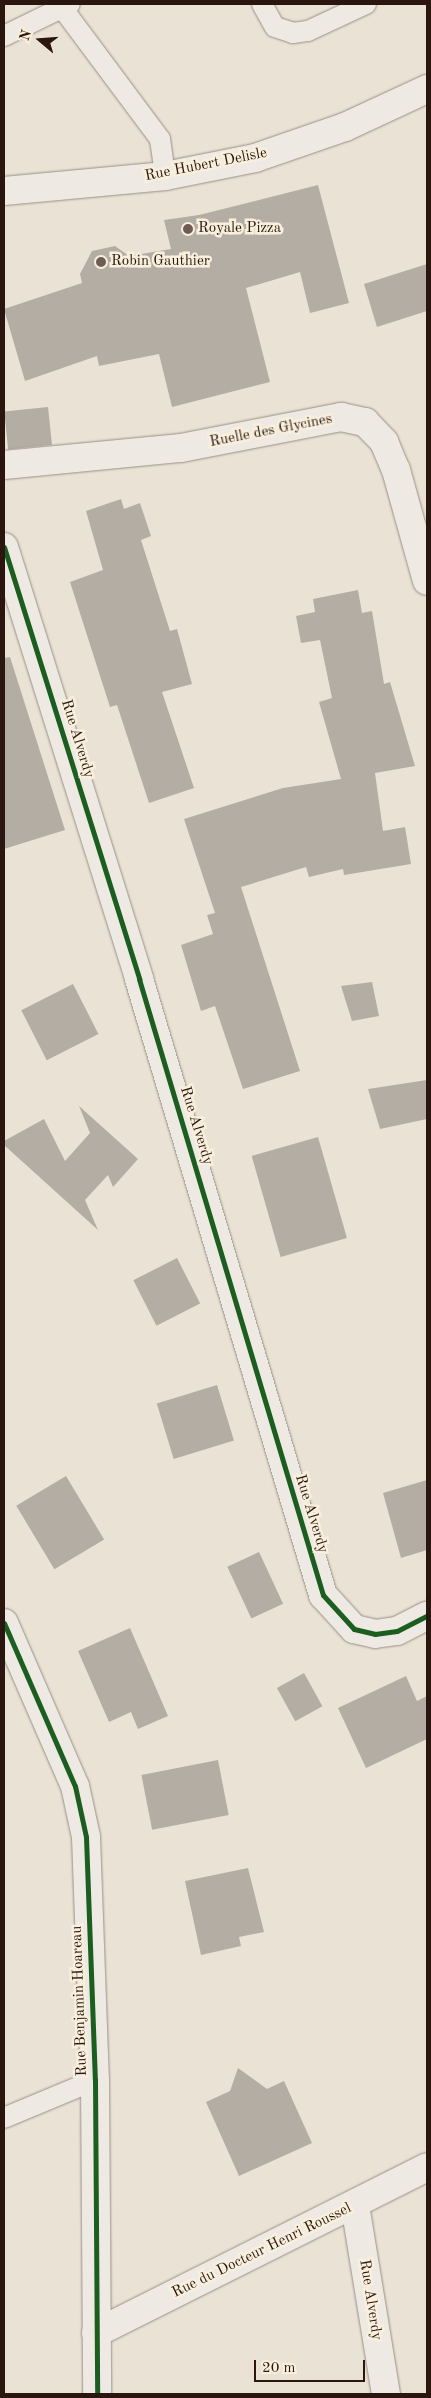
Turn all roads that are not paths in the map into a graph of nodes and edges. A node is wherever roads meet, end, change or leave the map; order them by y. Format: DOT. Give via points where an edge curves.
graph roads {
  1 [pos="262,4"];
  2 [pos="366,4"];
  3 [pos="66,6"];
  4 [pos="4,36"];
  5 [pos="427,89"];
  6 [pos="165,176"];
  7 [pos="4,191"];
  8 [pos="4,465"];
  9 [pos="4,547"];
  10 [pos="427,581"];
  11 [pos="427,1616"];
  12 [pos="4,1623"];
  13 [pos="95,2080"];
  14 [pos="4,2118"];
  15 [pos="427,2167"];
  16 [pos="355,2205"];
  17 [pos="96,2333"];
  18 [pos="97,2394"];
  19 [pos="386,2394"];
  1 -- 2 [label="lane" via="275,27 293,33 308,31"];
  3 -- 4 [label="lane"];
  3 -- 6 [label="lane" via="160,139"];
  5 -- 6 [label="street, Rue Hubert Delisle" via="345,127 255,158"];
  6 -- 7 [label="street, Rue Hubert Delisle"];
  8 -- 10 [label="street, Ruelle des Glycines" via="181,448 340,417 365,422 384,442 396,470"];
  9 -- 11 [label="street, Rue Alverdy" via="139,979 322,1595 354,1629 375,1634 397,1630"];
  12 -- 13 [label="street, Rue Benjamin Hoareau" via="75,1786 86,1837"];
  13 -- 14 [label="lane"];
  13 -- 17 [label="street, Rue Benjamin Hoareau"];
  15 -- 16 [label="street, Rue du Docteur Henri Roussel"];
  16 -- 17 [label="street, Rue du Docteur Henri Roussel"];
  16 -- 19 [label="street, Rue Alverdy"];
  17 -- 18 [label="street, Rue Benjamin Hoareau"];
}
